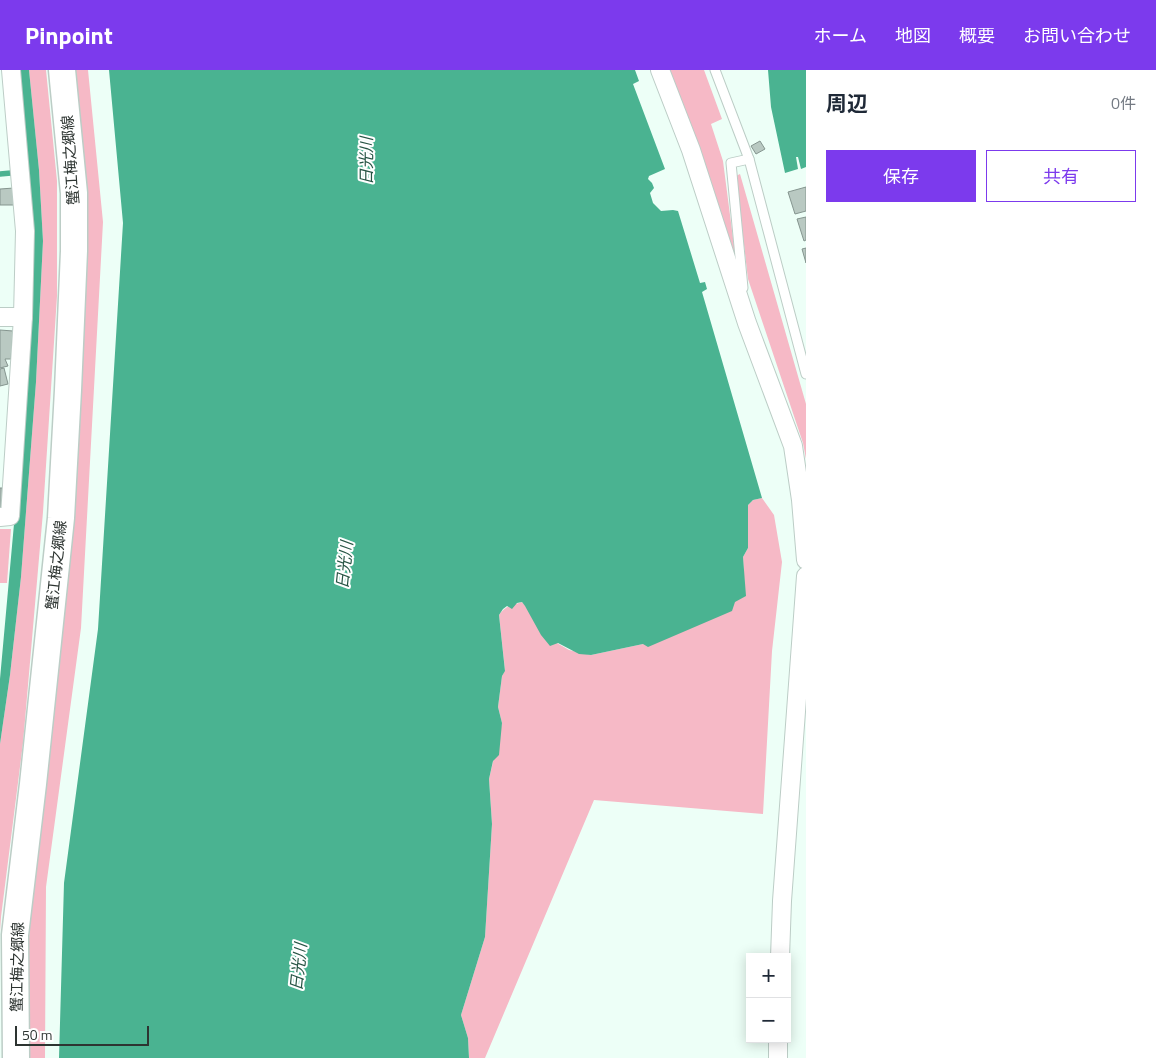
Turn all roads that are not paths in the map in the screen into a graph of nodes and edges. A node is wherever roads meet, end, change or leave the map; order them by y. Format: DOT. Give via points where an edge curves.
graph roads {
  1 [pos="11,70"];
  2 [pos="62,70"];
  3 [pos="660,70"];
  4 [pos="715,70"];
  5 [pos="749,159"];
  6 [pos="0,317"];
  7 [pos="23,317"];
  8 [pos="747,323"];
  9 [pos="806,374"];
  10 [pos="804,498"];
  11 [pos="0,517"];
  12 [pos="806,560"];
  13 [pos="806,576"];
  14 [pos="806,595"];
  15 [pos="780,953"];
  16 [pos="778,1043"];
  17 [pos="16,1058"];
  18 [pos="778,1058"];
  1 -- 7 [label="street" via="25,231"];
  2 -- 17 [label="main road, 蟹江梅之郷線" via="74,193 68,390 61,518 15,935"];
  3 -- 8 [label="street"];
  4 -- 5 [label="lane"];
  5 -- 8 [label="lane" via="731,163"];
  5 -- 9 [label="lane"];
  6 -- 7 [label="street"];
  7 -- 11 [label="street" via="10,516"];
  8 -- 10 [label="street" via="793,446"];
  10 -- 12 [label="street"];
  13 -- 14 [label="street"];
  14 -- 15 [label="street"];
  16 -- 18 [label="street"];
}
